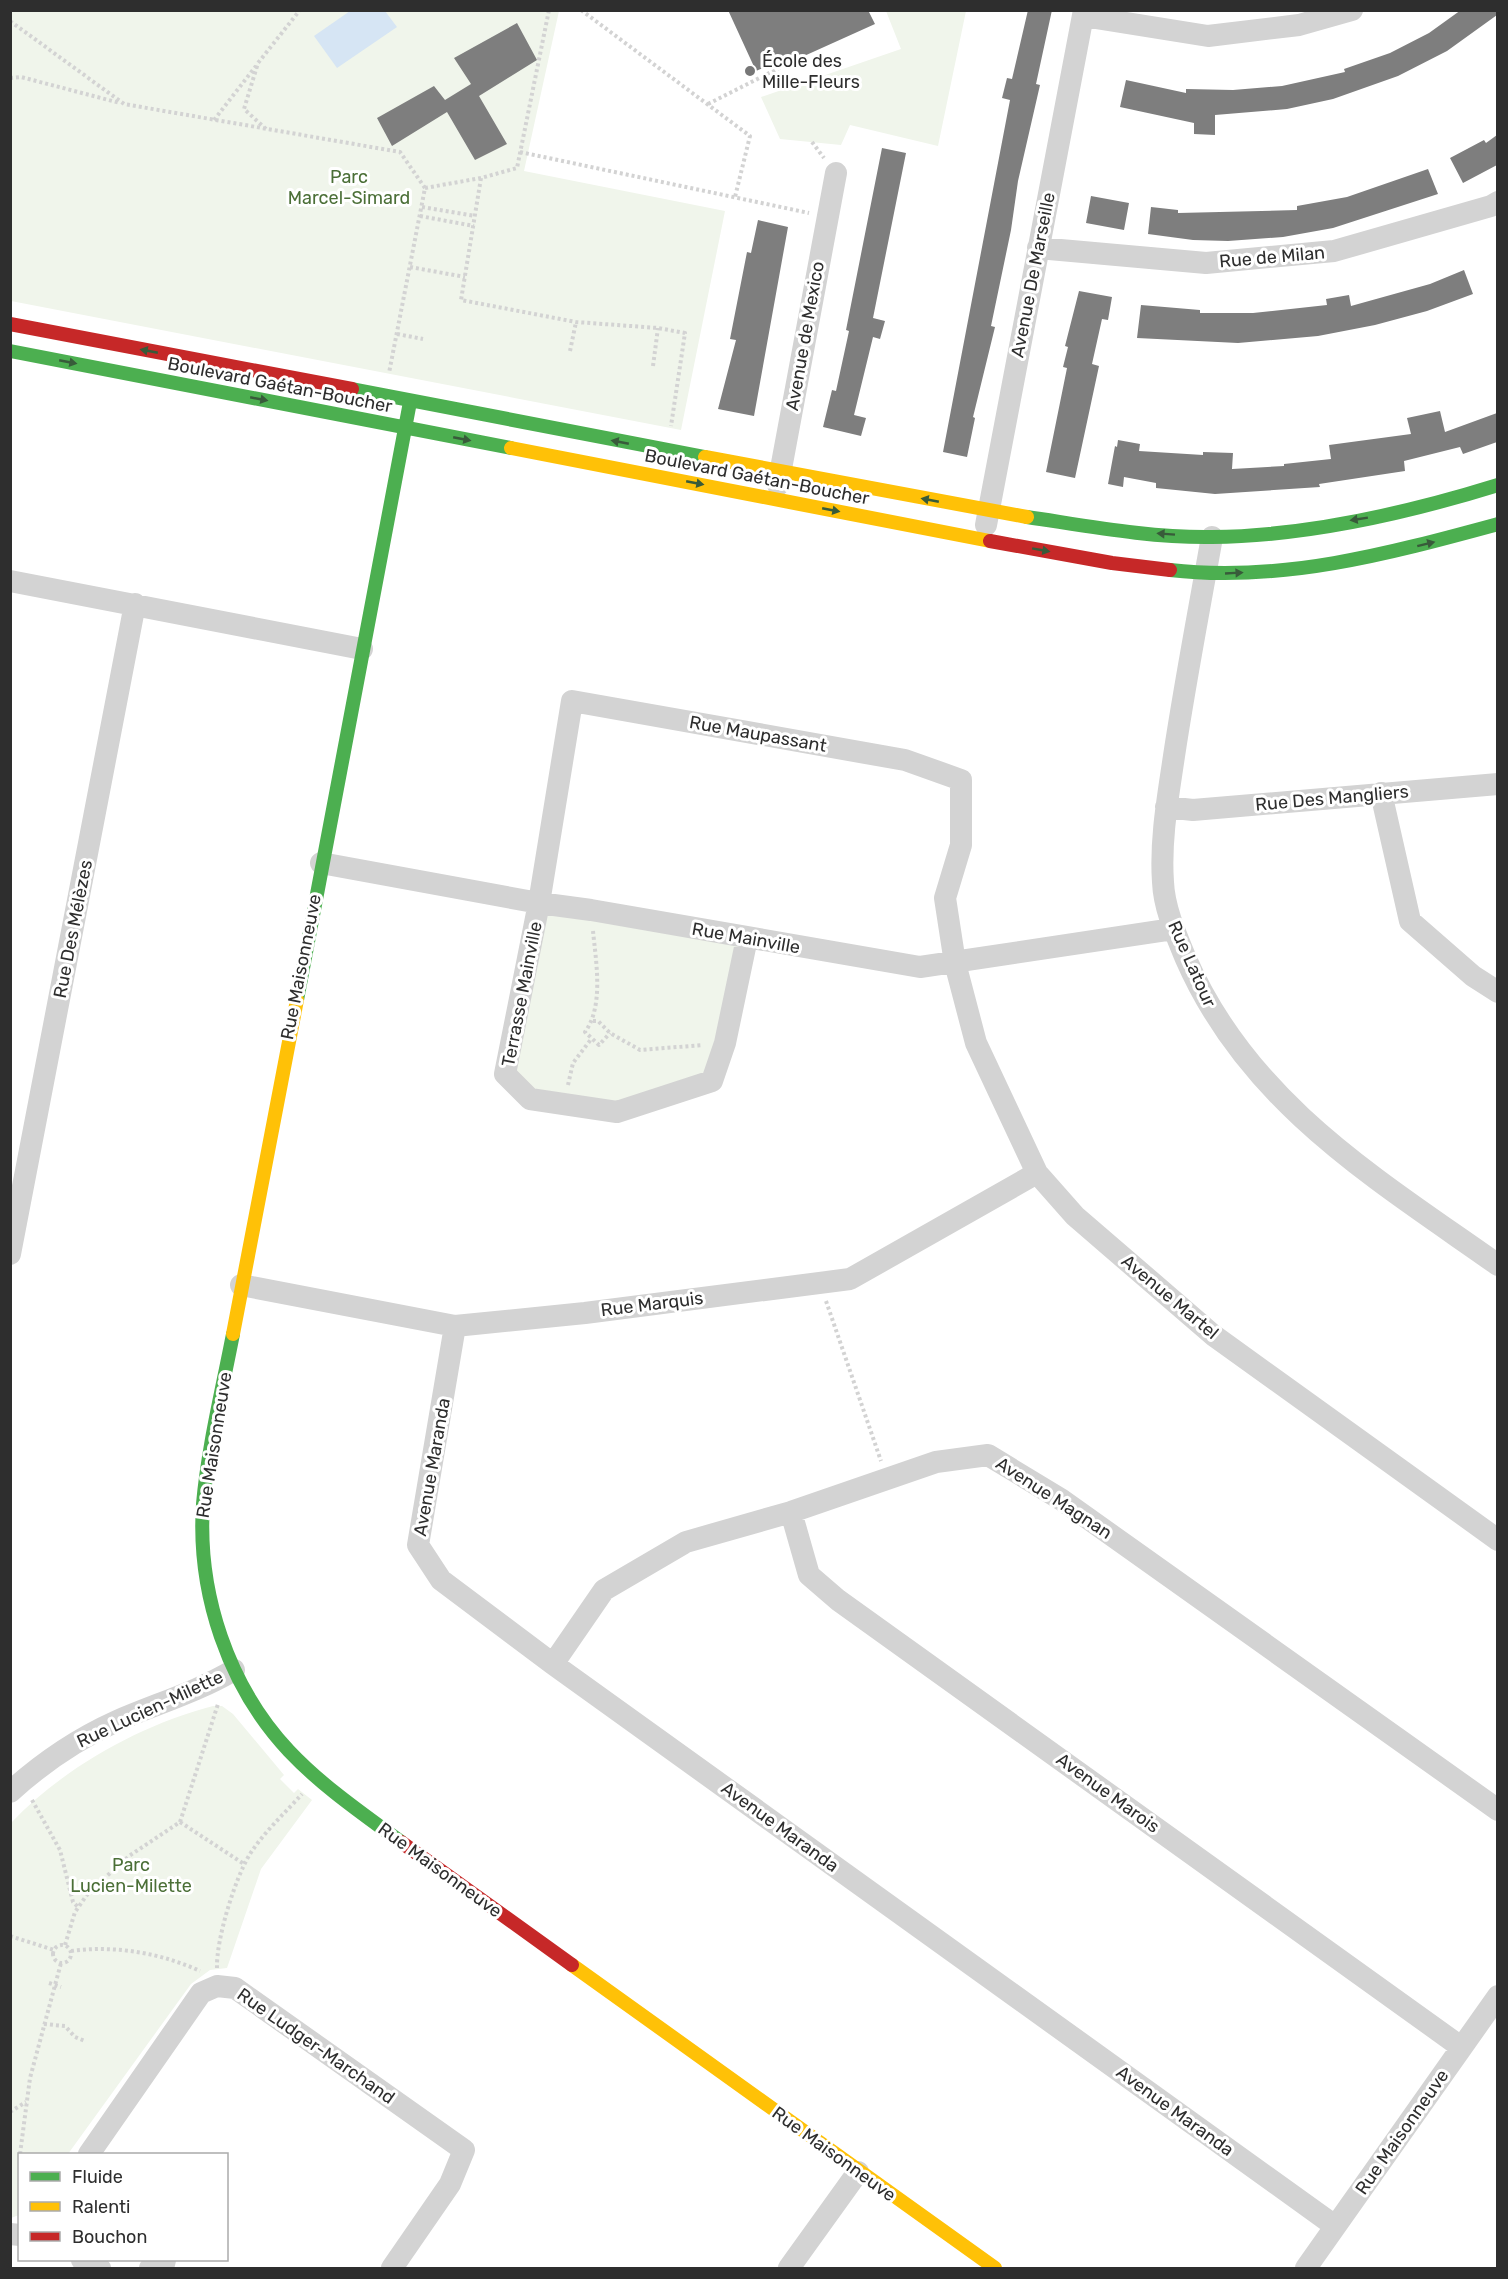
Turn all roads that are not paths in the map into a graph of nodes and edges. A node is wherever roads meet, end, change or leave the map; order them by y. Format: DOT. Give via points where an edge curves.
graph roads {
  1 [pos="1352,10"];
  2 [pos="1083,13"];
  3 [pos="836,173"];
  4 [pos="1497,202"];
  5 [pos="1038,248"];
  6 [pos="10,324"];
  7 [pos="10,351"];
  8 [pos="410,402"];
  9 [pos="404,428"];
  10 [pos="781,472"];
  11 [pos="1497,485"];
  12 [pos="774,499"];
  13 [pos="988,511"];
  14 [pos="1497,524"];
  15 [pos="1212,537"];
  16 [pos="983,540"];
  17 [pos="1205,574"];
  18 [pos="10,581"];
  19 [pos="135,604"];
  20 [pos="362,649"];
  21 [pos="1497,783"];
  22 [pos="1381,793"];
  23 [pos="1166,807"];
  24 [pos="321,863"];
  25 [pos="539,903"];
  26 [pos="1173,929"];
  27 [pos="747,938"];
  28 [pos="955,963"];
  29 [pos="1497,992"];
  30 [pos="1037,1173"];
  31 [pos="10,1254"];
  32 [pos="1497,1265"];
  33 [pos="241,1286"];
  34 [pos="455,1326"];
  35 [pos="791,1512"];
  36 [pos="1497,1540"];
  37 [pos="553,1664"];
  38 [pos="234,1670"];
  39 [pos="18,1786"];
  40 [pos="1497,1810"];
  41 [pos="1497,1996"];
  42 [pos="1461,2047"];
  43 [pos="97,2151"];
  44 [pos="858,2172"];
  45 [pos="1335,2226"];
  46 [pos="86,2261"];
  47 [pos="165,2261"];
  48 [pos="100,2268"];
  49 [pos="150,2268"];
  50 [pos="392,2268"];
  51 [pos="789,2268"];
  52 [pos="995,2268"];
  53 [pos="1306,2268"];
  1 -- 2 [label="street" via="1299,25 1208,36"];
  2 -- 5 [label="street, Avenue De Marseille"];
  3 -- 10 [label="street, Avenue de Mexico"];
  4 -- 5 [label="street, Rue de Milan" via="1334,251 1206,263"];
  5 -- 13 [label="street, Avenue De Marseille"];
  8 -- 6 [label="street, Boulevard Gaétan-Boucher, one-way"];
  7 -- 9 [label="street, Boulevard Gaétan-Boucher, one-way"];
  8 -- 9 [label="street, Rue Maisonneuve"];
  10 -- 8 [label="street, Boulevard Gaétan-Boucher, one-way"];
  9 -- 12 [label="street, Boulevard Gaétan-Boucher, one-way"];
  9 -- 20 [label="street, Rue Maisonneuve"];
  10 -- 12 [label="street, Avenue de Mexico"];
  13 -- 10 [label="street, Boulevard Gaétan-Boucher, one-way"];
  11 -- 15 [label="street, Boulevard Gaétan-Boucher, one-way" via="1421,509 1288,531"];
  12 -- 16 [label="street, Boulevard Gaétan-Boucher, one-way"];
  15 -- 13 [label="street, Boulevard Gaétan-Boucher, one-way" via="1116,530"];
  13 -- 16 [label="street, Avenue De Marseille"];
  17 -- 14 [label="street, Boulevard Gaétan-Boucher, one-way" via="1269,571 1371,558"];
  15 -- 17 [label="street, Rue Latour"];
  16 -- 17 [label="street, Boulevard Gaétan-Boucher, one-way" via="1112,563"];
  17 -- 23 [label="street, Rue Latour"];
  18 -- 19 [label="street"];
  19 -- 20 [label="street"];
  19 -- 31 [label="street, Rue Des Mélèzes"];
  20 -- 24 [label="street, Rue Maisonneuve"];
  21 -- 22 [label="street, Rue Des Mangliers"];
  22 -- 23 [label="street, Rue Des Mangliers" via="1193,810"];
  22 -- 29 [label="street" via="1410,921"];
  23 -- 26 [label="street, Rue Latour" via="1163,882"];
  24 -- 25 [label="street, Rue Mainville"];
  24 -- 33 [label="street, Rue Maisonneuve"];
  25 -- 27 [label="street, Rue Mainville"];
  25 -- 27 [label="street, Terrasse Mainville" via="506,1074 530,1099 617,1112 712,1081 725,1043"];
  25 -- 28 [label="street, Rue Maupassant" via="572,701 905,760 961,780 961,844 945,898"];
  26 -- 28 [label="street, Rue Mainville"];
  26 -- 32 [label="street, Rue Latour" via="1200,992 1239,1052 1289,1108 1359,1166"];
  27 -- 28 [label="street, Rue Mainville" via="920,967"];
  28 -- 30 [label="street, Avenue Martel" via="976,1043"];
  30 -- 34 [label="street, Rue Marquis" via="850,1279"];
  30 -- 36 [label="street, Avenue Martel" via="1075,1216 1213,1335"];
  33 -- 34 [label="street, Rue Marquis"];
  33 -- 38 [label="street, Rue Maisonneuve" via="201,1517 208,1597"];
  34 -- 37 [label="street, Avenue Maranda" via="418,1545 441,1580"];
  35 -- 37 [label="street, Avenue Magnan" via="686,1542 604,1590"];
  35 -- 40 [label="street, Avenue Magnan" via="936,1462 988,1455 1062,1500"];
  35 -- 42 [label="street, Avenue Marois" via="809,1575 838,1600"];
  37 -- 45 [label="street, Avenue Maranda"];
  38 -- 39 [label="street, Rue Lucien-Milette" via="203,1687 98,1730 51,1758"];
  38 -- 44 [label="street, Rue Maisonneuve" via="272,1731 326,1785"];
  41 -- 42 [label="street, Rue Maisonneuve"];
  42 -- 45 [label="street, Rue Maisonneuve"];
  43 -- 50 [label="street, Rue Ludger-Marchand" via="201,1993 217,1986 235,1988 464,2150 450,2184"];
  44 -- 51 [label="street"];
  44 -- 52 [label="street, Rue Maisonneuve"];
  45 -- 53 [label="street, Rue Maisonneuve"];
  46 -- 48 [label="street"];
  47 -- 49 [label="street"];
}
